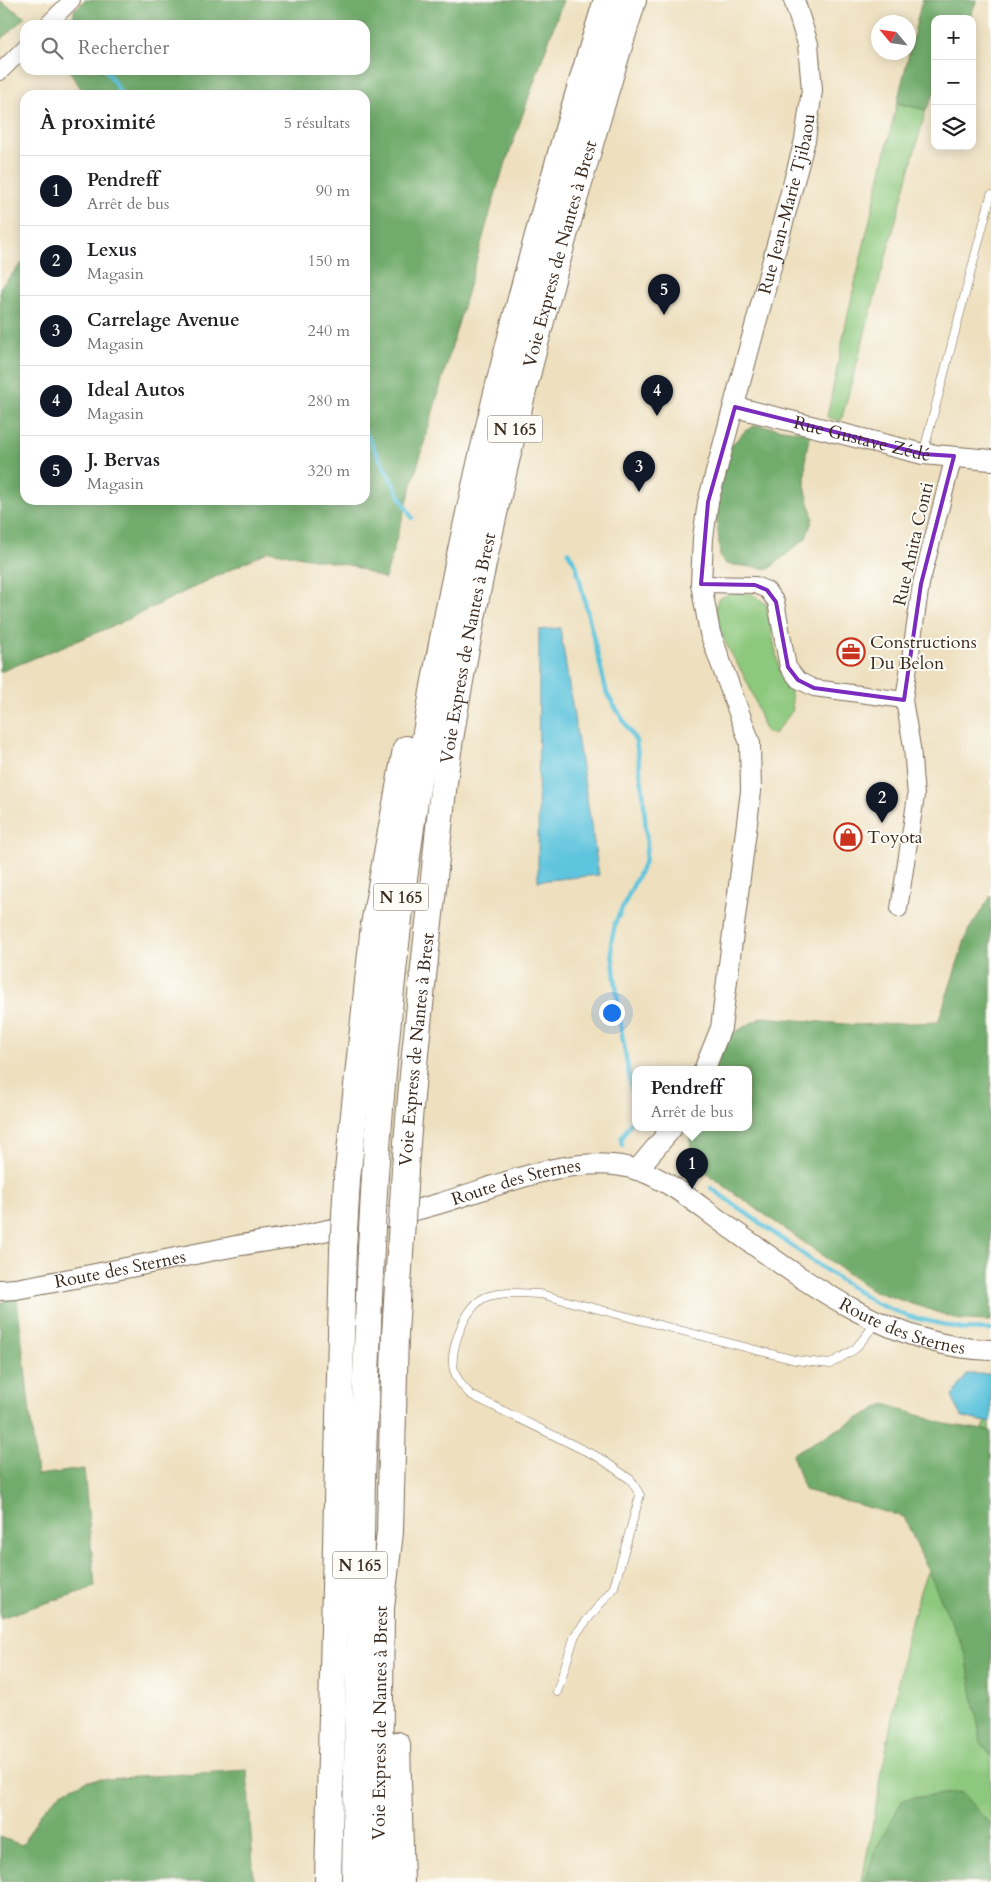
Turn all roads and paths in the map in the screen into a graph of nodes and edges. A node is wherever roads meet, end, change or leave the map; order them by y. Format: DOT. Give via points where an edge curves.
graph roads {
  1 [pos="72,0"];
  2 [pos="607,0"];
  3 [pos="633,0"];
  4 [pos="794,0"];
  5 [pos="52,20"];
  6 [pos="20,52"];
  7 [pos="0,72"];
  8 [pos="991,195"];
  9 [pos="735,407"];
  10 [pos="923,454"];
  11 [pos="954,456"];
  12 [pos="991,460"];
  13 [pos="701,584"];
  14 [pos="446,621"];
  15 [pos="904,700"];
  16 [pos="898,908"];
  17 [pos="706,1066"];
  18 [pos="670,1131"];
  19 [pos="637,1170"];
  20 [pos="0,1290"];
  21 [pos="876,1323"];
  22 [pos="991,1350"];
  23 [pos="390,1532"];
  24 [pos="556,1692"];
  25 [pos="328,1882"];
  26 [pos="355,1882"];
  27 [pos="378,1882"];
  28 [pos="401,1882"];
  1 -- 5 [label="street"];
  2 -- 14 [label="highway, Voie Express de Nantes à Brest / N 165" via="520,304"];
  3 -- 23 [label="highway, Voie Express de Nantes à Brest / N 165, bridge" via="528,373 494,519 448,751 405,1169"];
  4 -- 9 [label="street, Rue Jean-Marie Tjibaou" via="808,44 812,90 806,132"];
  6 -- 7 [label="street"];
  8 -- 10 [label="lane"];
  9 -- 10 [label="street, Rue Gustave Zédé"];
  9 -- 13 [label="street, Rue Jean-Marie Tjibaou" via="708,502"];
  10 -- 11 [label="street, Rue Gustave Zédé"];
  11 -- 12 [label="street, Rue Gustave Zédé"];
  11 -- 15 [label="street, Rue Anita Conti" via="921,584"];
  13 -- 15 [label="street" via="755,585 767,590 776,602 788,667 798,680 814,688"];
  13 -- 17 [label="street, Rue Jean-Marie Tjibaou" via="710,633 750,743 751,791 721,1028"];
  14 -- 25 [label="highway, bridge" via="425,658 388,840 374,925 347,1180"];
  14 -- 26 [label="highway, Voie Express de Nantes à Brest / N 165, bridge" via="406,857 382,1068 370,1247 362,1481"];
  15 -- 16 [label="street, Rue Anita Conti" via="916,796"];
  18 -- 19 [label="street"];
  19 -- 20 [label="street, Route des Sternes" via="606,1165 570,1167 506,1182 440,1204 315,1232"];
  19 -- 21 [label="street, Route des Sternes" via="669,1184 773,1259"];
  21 -- 22 [label="street, Route des Sternes" via="918,1338"];
  21 -- 24 [label="lane" via="854,1349 830,1364 795,1360 540,1294 513,1292 486,1297 475,1303 462,1324 455,1349 453,1368 460,1384 471,1396 600,1458 631,1480 640,1495 614,1587 574,1635"];
  23 -- 27 [label="highway, Voie Express de Nantes à Brest / N 165" via="381,1608"];
  23 -- 28 [label="highway" via="397,1611 397,1792"];
}
